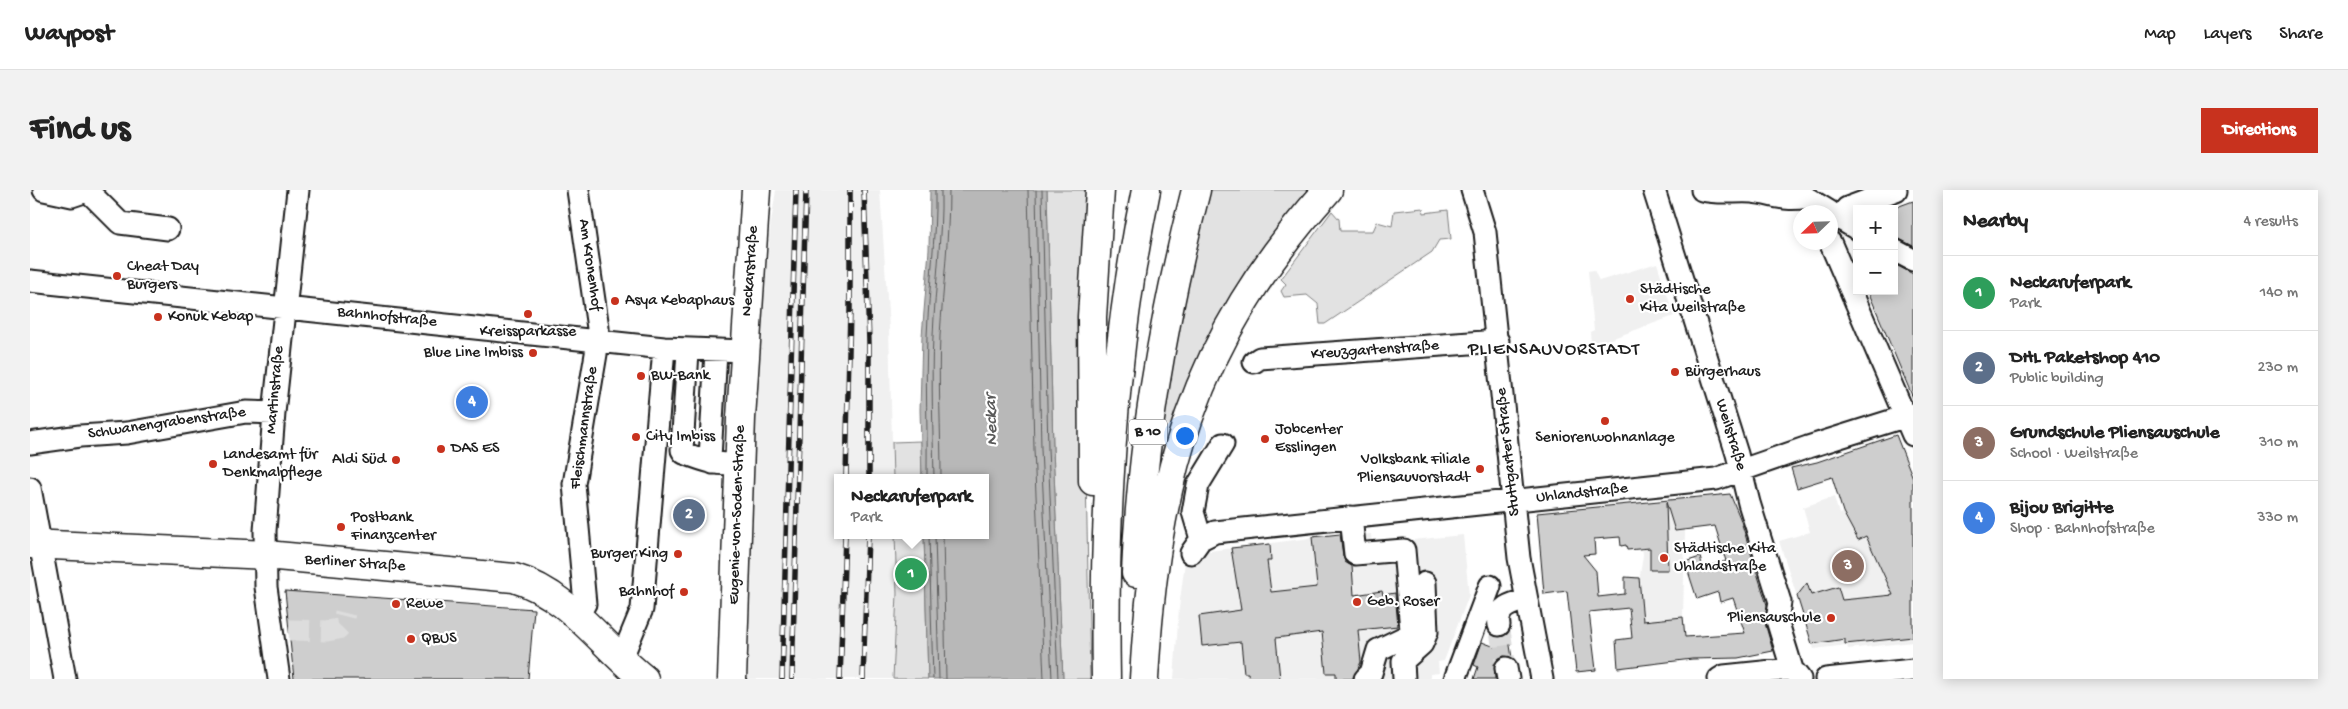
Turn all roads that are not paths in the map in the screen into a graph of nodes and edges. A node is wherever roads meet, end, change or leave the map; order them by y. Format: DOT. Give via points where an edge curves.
graph roads {
  1 [pos="44,190"];
  2 [pos="298,190"];
  3 [pos="578,190"];
  4 [pos="756,190"];
  5 [pos="1100,190"];
  6 [pos="1146,190"];
  7 [pos="1196,190"];
  8 [pos="1328,190"];
  9 [pos="1472,190"];
  10 [pos="1485,190"];
  11 [pos="1654,190"];
  12 [pos="1702,190"];
  13 [pos="1896,190"];
  14 [pos="89,191"];
  15 [pos="1800,194"];
  16 [pos="1817,205"];
  17 [pos="1838,217"];
  18 [pos="1483,223"];
  19 [pos="168,229"];
  20 [pos="1834,250"];
  21 [pos="1898,252"];
  22 [pos="1913,260"];
  23 [pos="30,281"];
  24 [pos="284,307"];
  25 [pos="1498,341"];
  26 [pos="597,348"];
  27 [pos="664,348"];
  28 [pos="702,351"];
  29 [pos="745,351"];
  30 [pos="1254,362"];
  31 [pos="274,413"];
  32 [pos="1909,415"];
  33 [pos="1913,435"];
  34 [pos="30,443"];
  35 [pos="1223,444"];
  36 [pos="706,461"];
  37 [pos="740,461"];
  38 [pos="1742,470"];
  39 [pos="30,488"];
  40 [pos="1513,501"];
  41 [pos="1352,517"];
  42 [pos="35,544"];
  43 [pos="266,555"];
  44 [pos="1425,583"];
  45 [pos="1490,586"];
  46 [pos="1527,600"];
  47 [pos="585,604"];
  48 [pos="1499,625"];
  49 [pos="1410,654"];
  50 [pos="622,660"];
  51 [pos="1913,670"];
  52 [pos="1796,674"];
  53 [pos="1723,678"];
  54 [pos="65,679"];
  55 [pos="278,679"];
  56 [pos="644,679"];
  57 [pos="732,679"];
  58 [pos="1102,679"];
  59 [pos="1106,679"];
  60 [pos="1134,679"];
  61 [pos="1144,679"];
  62 [pos="1365,679"];
  63 [pos="1404,679"];
  64 [pos="1412,679"];
  65 [pos="1455,679"];
  66 [pos="1542,679"];
  67 [pos="1826,679"];
  1 -- 14 [label="street" via="72,196"];
  2 -- 24 [label="street, Martinstraße"];
  3 -- 26 [label="street, Am Kronenhof" via="596,308"];
  4 -- 29 [label="main road, Neckarstraße"];
  5 -- 58 [label="main road" via="1093,266 1091,366 1096,609"];
  6 -- 59 [label="main road, B 10" via="1125,315 1113,428 1106,568"];
  7 -- 60 [label="main road, B 10" via="1169,307 1150,411 1137,555"];
  8 -- 61 [label="main road" via="1280,246 1250,290 1217,348 1190,409 1159,527 1148,609"];
  9 -- 18 [label="street, Stuttgarter Straße"];
  10 -- 18 [label="street, Stuttgarter Straße"];
  11 -- 38 [label="street, Weilstraße"];
  12 -- 15 [label="street" via="1756,193 1790,201"];
  13 -- 17 [label="street" via="1847,208"];
  14 -- 19 [label="street" via="120,223"];
  15 -- 16 [label="street"];
  18 -- 25 [label="street, Stuttgarter Straße"];
  20 -- 32 [label="street"];
  21 -- 22 [label="street"];
  23 -- 24 [label="street, Bahnhofstraße"];
  24 -- 26 [label="street, Bahnhofstraße"];
  24 -- 31 [label="street, Martinstraße"];
  25 -- 30 [label="street, Kreuzgartenstraße" via="1260,358"];
  25 -- 40 [label="street, Stuttgarter Straße"];
  26 -- 27 [label="street, Bahnhofstraße"];
  26 -- 47 [label="street, Fleischmannstraße" via="574,484"];
  27 -- 28 [label="street, Bahnhofstraße"];
  27 -- 50 [label="street" via="642,608"];
  28 -- 29 [label="street, Bahnhofstraße"];
  28 -- 36 [label="street" via="710,453"];
  28 -- 36 [label="street" via="681,448 684,453"];
  29 -- 37 [label="main road, Eugenie-von-Soden-Straße"];
  31 -- 34 [label="street, Schwanengrabenstraße" via="246,412 127,433"];
  31 -- 43 [label="street, Martinstraße"];
  32 -- 33 [label="street"];
  32 -- 38 [label="street, Uhlandstraße"];
  35 -- 41 [label="street, Uhlandstraße" via="1198,485 1193,512 1196,546 1215,532"];
  36 -- 37 [label="street" via="730,464"];
  37 -- 57 [label="main road, Eugenie-von-Soden-Straße"];
  38 -- 40 [label="street, Uhlandstraße" via="1708,481"];
  38 -- 52 [label="street, Weilstraße" via="1779,600 1777,620"];
  39 -- 42 [label="street"];
  40 -- 41 [label="street, Uhlandstraße"];
  40 -- 46 [label="street, Stuttgarter Straße"];
  41 -- 62 [label="street" via="1355,554 1404,550 1410,611 1411,633 1376,651 1371,673"];
  42 -- 43 [label="main road, Berliner Straße"];
  42 -- 54 [label="street"];
  43 -- 50 [label="main road, Berliner Straße" via="514,578 538,586 560,602"];
  43 -- 55 [label="street, Martinstraße" via="266,587 279,636"];
  44 -- 49 [label="street" via="1427,632 1422,644"];
  45 -- 65 [label="street"];
  46 -- 48 [label="street" via="1511,604 1500,612"];
  46 -- 66 [label="street, Stuttgarter Straße"];
  49 -- 63 [label="street" via="1403,662"];
  49 -- 64 [label="street"];
  50 -- 56 [label="main road, Berliner Straße"];
  51 -- 67 [label="street"];
  52 -- 53 [label="street"];
}
